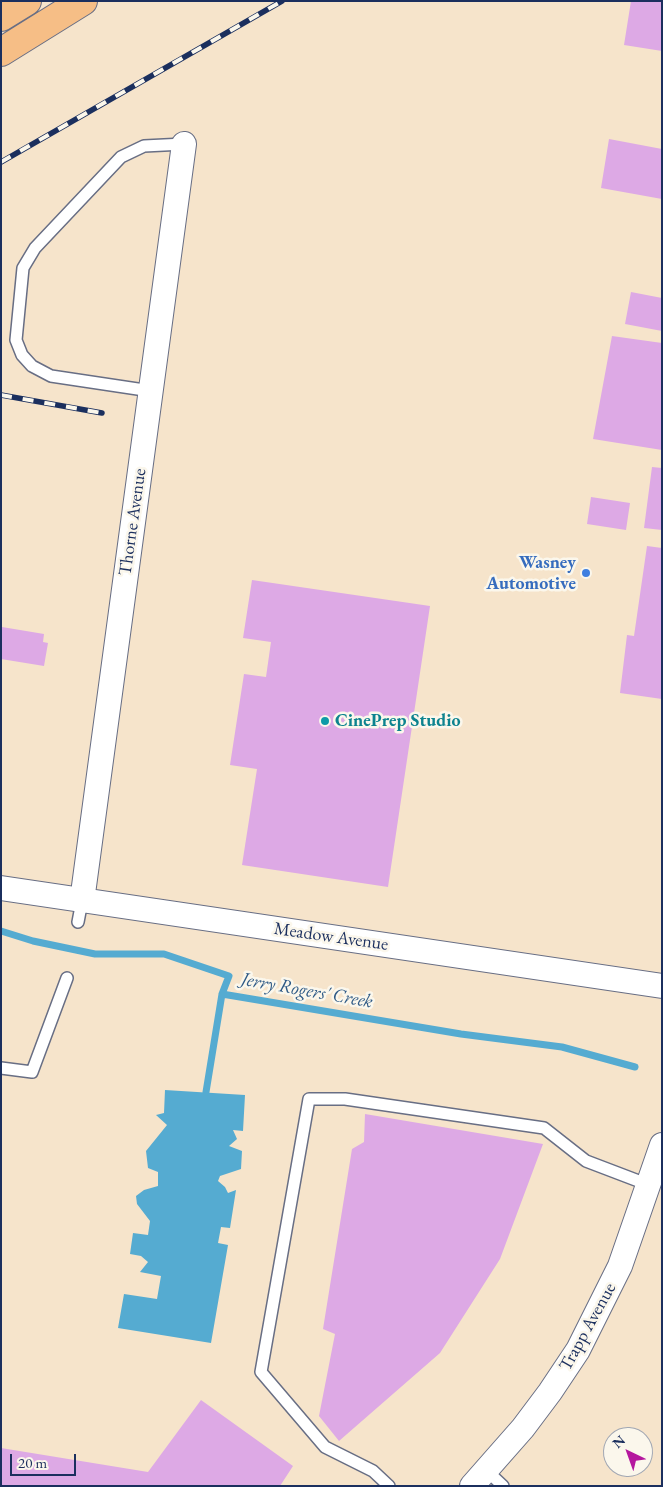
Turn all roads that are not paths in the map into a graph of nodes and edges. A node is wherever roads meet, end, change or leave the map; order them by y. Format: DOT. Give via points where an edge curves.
graph roads {
  1 [pos="27,1"];
  2 [pos="83,1"];
  3 [pos="1,17"];
  4 [pos="1,52"];
  5 [pos="184,144"];
  6 [pos="151,391"];
  7 [pos="1,888"];
  8 [pos="80,911"];
  9 [pos="67,978"];
  10 [pos="662,986"];
  11 [pos="1,1068"];
  12 [pos="662,1147"];
  13 [pos="649,1184"];
  14 [pos="487,1481"];
  15 [pos="389,1486"];
  1 -- 3 [label="main road"];
  2 -- 4 [label="main road"];
  5 -- 6 [label="street, Thorne Avenue"];
  5 -- 6 [label="lane" via="144,146 121,157 35,248 23,268 16,340 22,355 32,366 51,376"];
  6 -- 8 [label="street, Thorne Avenue"];
  7 -- 8 [label="street, Meadow Avenue"];
  8 -- 10 [label="street, Meadow Avenue"];
  9 -- 11 [label="lane" via="32,1072"];
  12 -- 13 [label="street, Trapp Avenue"];
  13 -- 14 [label="street, Trapp Avenue" via="620,1266 578,1350"];
  13 -- 15 [label="lane" via="586,1161 544,1128 346,1099 309,1099 261,1372 325,1447 373,1471"];
}
